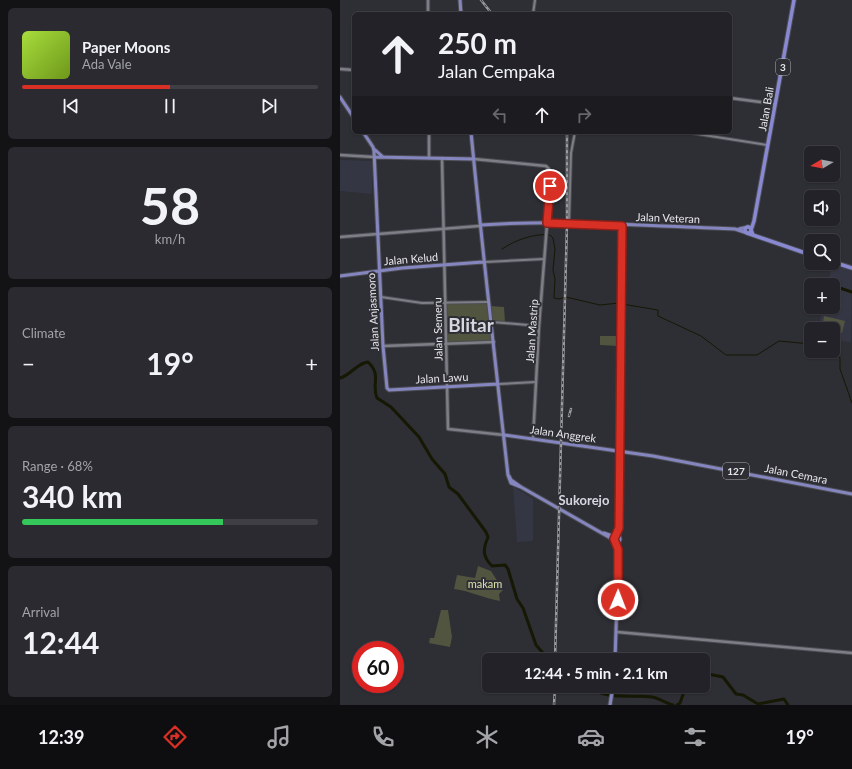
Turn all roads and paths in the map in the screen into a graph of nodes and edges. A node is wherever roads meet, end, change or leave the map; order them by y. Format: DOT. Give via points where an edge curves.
graph roads {
  1 [pos="428,0"];
  2 [pos="460,0"];
  3 [pos="535,0"];
  4 [pos="794,0"];
  5 [pos="428,12"];
  6 [pos="461,12"];
  7 [pos="533,12"];
  8 [pos="340,69"];
  9 [pos="352,70"];
  10 [pos="340,97"];
  11 [pos="732,98"];
  12 [pos="776,104"];
  13 [pos="352,115"];
  14 [pos="364,134"];
  15 [pos="429,134"];
  16 [pos="471,134"];
  17 [pos="574,134"];
  18 [pos="698,134"];
  19 [pos="768,145"];
  20 [pos="373,147"];
  21 [pos="340,155"];
  22 [pos="374,157"];
  23 [pos="384,157"];
  24 [pos="429,158"];
  25 [pos="442,158"];
  26 [pos="474,159"];
  27 [pos="547,223"];
  28 [pos="569,224"];
  29 [pos="480,225"];
  30 [pos="622,226"];
  31 [pos="444,228"];
  32 [pos="749,228"];
  33 [pos="736,229"];
  34 [pos="747,233"];
  35 [pos="378,234"];
  36 [pos="753,235"];
  37 [pos="340,237"];
  38 [pos="804,253"];
  39 [pos="544,259"];
  40 [pos="484,262"];
  41 [pos="840,264"];
  42 [pos="444,265"];
  43 [pos="852,268"];
  44 [pos="380,271"];
  45 [pos="340,276"];
  46 [pos="381,297"];
  47 [pos="489,302"];
  48 [pos="445,303"];
  49 [pos="492,322"];
  50 [pos="539,326"];
  51 [pos="494,342"];
  52 [pos="446,344"];
  53 [pos="383,346"];
  54 [pos="537,382"];
  55 [pos="498,384"];
  56 [pos="446,387"];
  57 [pos="388,390"];
  58 [pos="504,435"];
  59 [pos="533,439"];
  60 [pos="619,451"];
  61 [pos="852,494"];
  62 [pos="616,538"];
  63 [pos="617,632"];
  64 [pos="852,652"];
  65 [pos="616,653"];
  66 [pos="612,693"];
  67 [pos="610,705"];
  1 -- 5 [label="main road"];
  2 -- 6 [label="main road"];
  3 -- 7 [label="street"];
  4 -- 12 [label="highway, Jalan Bali / 3"];
  8 -- 9 [label="main road"];
  10 -- 13 [label="main road"];
  11 -- 12 [label="main road"];
  12 -- 19 [label="highway, Jalan Bali / 3"];
  14 -- 20 [label="main road"];
  15 -- 24 [label="main road"];
  16 -- 26 [label="main road"];
  17 -- 28 [label="street"];
  18 -- 19 [label="street"];
  19 -- 32 [label="highway, Jalan Bali / 3" via="754,221"];
  20 -- 22 [label="main road, Jalan Anjasmoro"];
  20 -- 23 [label="main road"];
  21 -- 22 [label="main road"];
  22 -- 23 [label="main road"];
  22 -- 35 [label="main road, Jalan Anjasmoro"];
  23 -- 24 [label="main road"];
  24 -- 25 [label="main road"];
  25 -- 26 [label="main road"];
  25 -- 31 [label="main road, Jalan Semeru"];
  26 -- 27 [label="main road, Jalan Mastrip" via="547,167 550,174"];
  26 -- 29 [label="main road"];
  27 -- 28 [label="main road, Jalan Veteran"];
  27 -- 29 [label="main road, Jalan Veteran"];
  27 -- 39 [label="main road, Jalan Mastrip"];
  28 -- 30 [label="main road, Jalan Veteran"];
  29 -- 31 [label="main road"];
  29 -- 40 [label="main road"];
  30 -- 33 [label="main road, Jalan Veteran"];
  30 -- 60 [label="main road"];
  31 -- 35 [label="main road"];
  31 -- 42 [label="main road, Jalan Semeru"];
  32 -- 33 [label="main road, Jalan Veteran"];
  32 -- 34 [label="highway" via="745,230"];
  32 -- 36 [label="highway"];
  33 -- 34 [label="main road, Jalan Veteran"];
  34 -- 36 [label="highway"];
  35 -- 37 [label="main road"];
  35 -- 44 [label="main road, Jalan Anjasmoro"];
  36 -- 38 [label="highway"];
  39 -- 40 [label="street"];
  39 -- 50 [label="main road, Jalan Mastrip"];
  40 -- 42 [label="main road, Jalan Kelud"];
  40 -- 47 [label="main road"];
  41 -- 43 [label="highway"];
  42 -- 44 [label="main road, Jalan Kelud"];
  42 -- 48 [label="main road, Jalan Semeru"];
  44 -- 45 [label="main road, Jalan Kelud"];
  44 -- 46 [label="main road, Jalan Anjasmoro"];
  46 -- 48 [label="street" via="409,302"];
  46 -- 53 [label="main road, Jalan Anjasmoro"];
  47 -- 48 [label="street"];
  47 -- 49 [label="main road"];
  48 -- 52 [label="main road, Jalan Semeru"];
  49 -- 50 [label="street"];
  49 -- 51 [label="main road"];
  50 -- 54 [label="main road, Jalan Mastrip"];
  51 -- 52 [label="main road"];
  51 -- 55 [label="main road"];
  52 -- 53 [label="main road"];
  52 -- 56 [label="main road, Jalan Semeru"];
  53 -- 57 [label="main road, Jalan Anjasmoro" via="385,382"];
  54 -- 55 [label="street"];
  54 -- 59 [label="main road, Jalan Mastrip"];
  55 -- 56 [label="main road, Jalan Lawu"];
  55 -- 58 [label="main road"];
  56 -- 57 [label="main road, Jalan Lawu"];
  56 -- 58 [label="main road, Jalan Semeru" via="448,429"];
  58 -- 59 [label="main road, Jalan Anggrek"];
  58 -- 62 [label="main road" via="510,478 521,487 604,534"];
  59 -- 60 [label="main road, Jalan Anggrek"];
  60 -- 61 [label="main road, Jalan Cemara / 127"];
  60 -- 62 [label="main road" via="619,528"];
  62 -- 63 [label="main road"];
  63 -- 64 [label="main road"];
  63 -- 65 [label="main road"];
  66 -- 67 [label="main road"];
}
